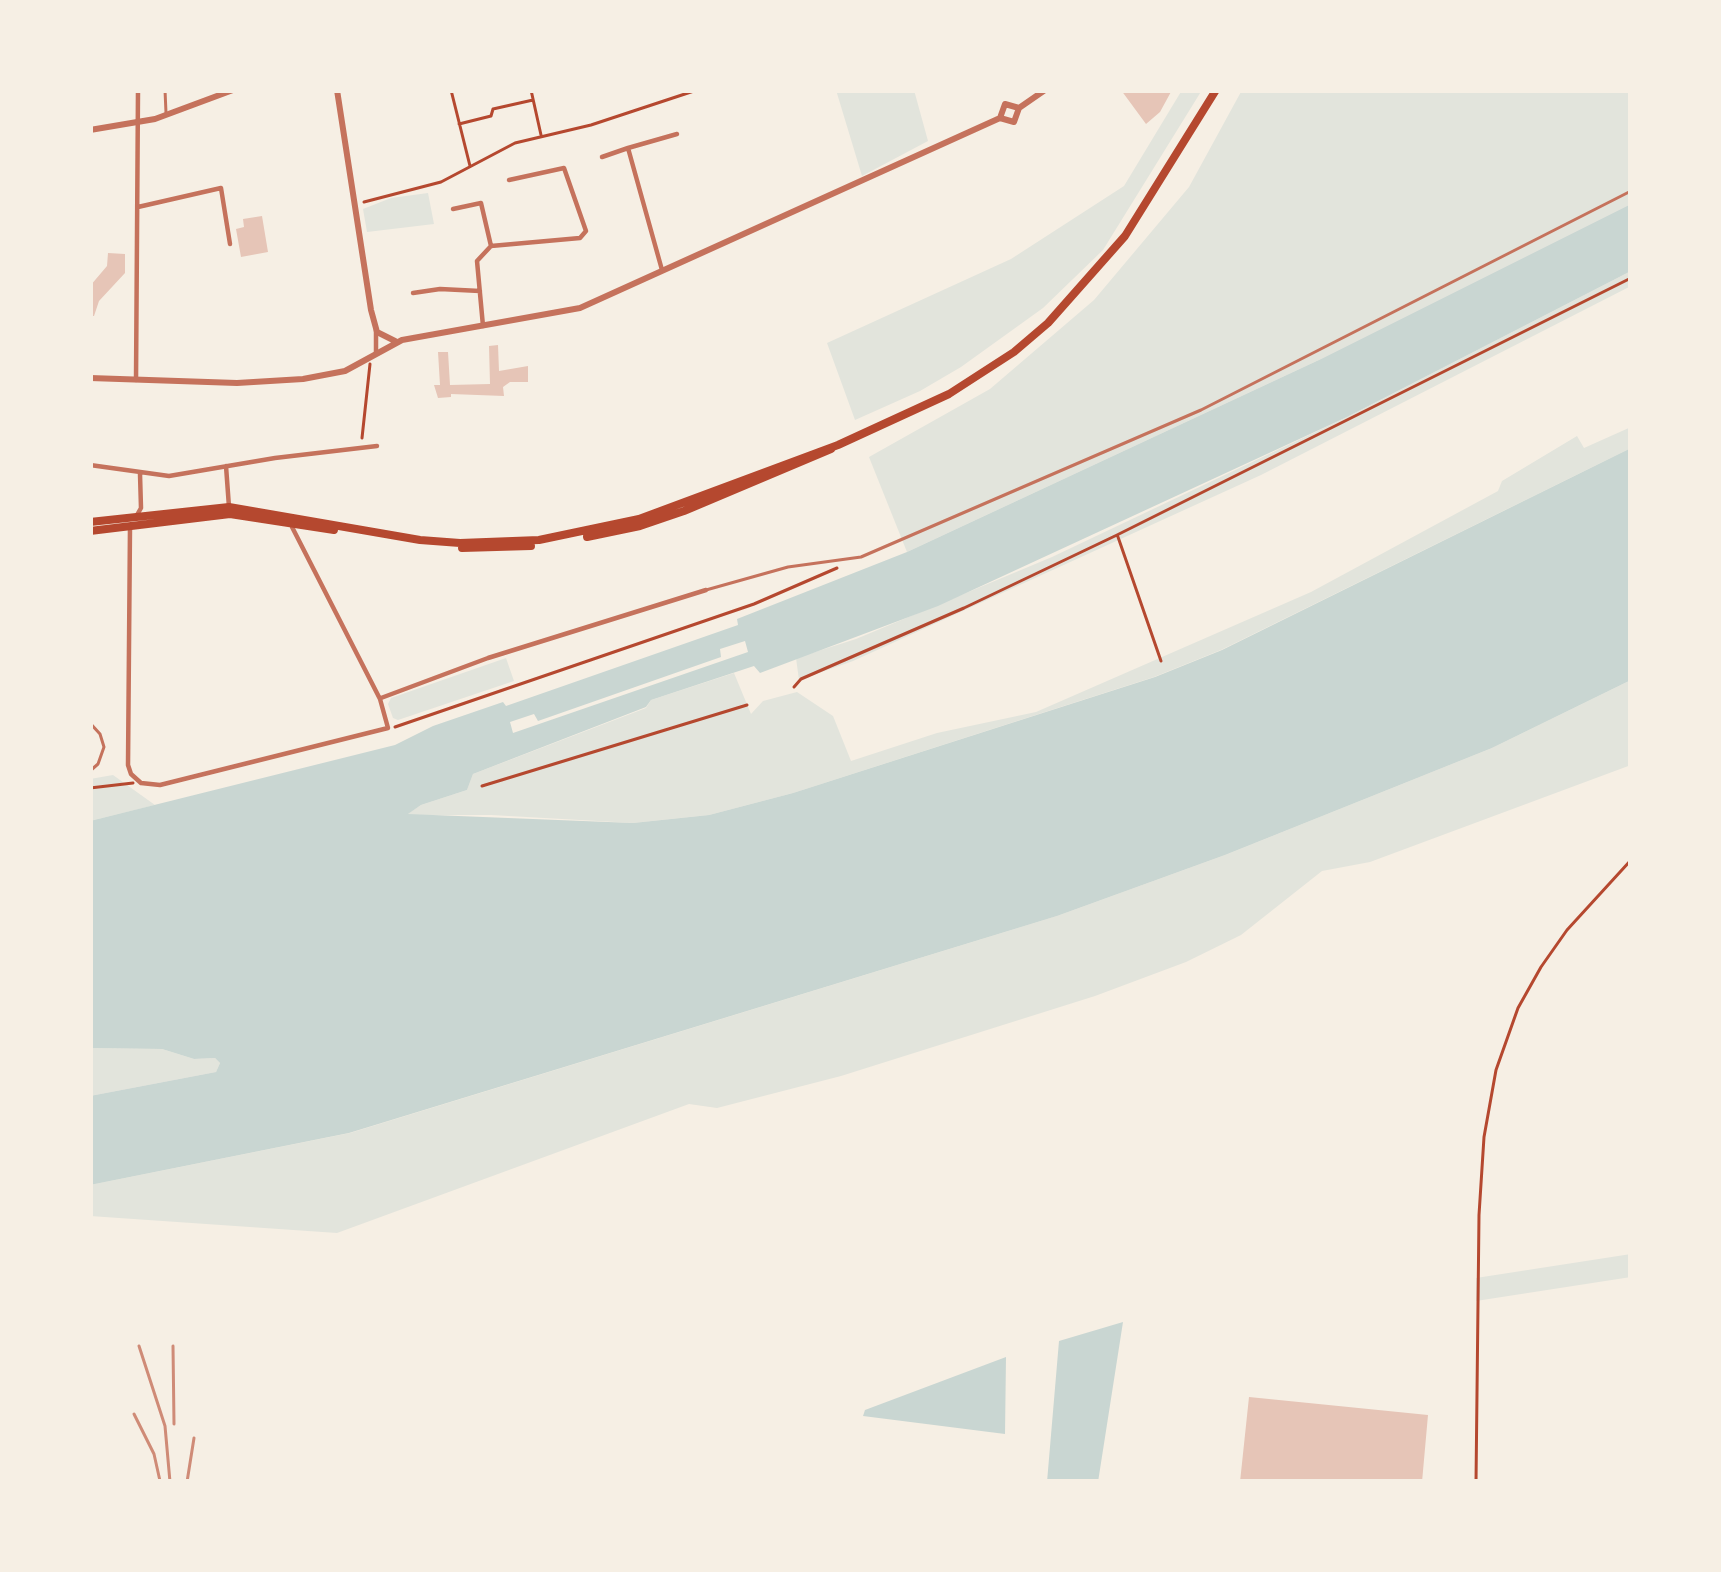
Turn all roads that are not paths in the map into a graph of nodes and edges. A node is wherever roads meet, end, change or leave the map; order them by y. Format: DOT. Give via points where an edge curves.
graph roads {
  1 [pos="138,90"];
  2 [pos="165,90"];
  3 [pos="233,90"];
  4 [pos="337,90"];
  5 [pos="1045,90"];
  6 [pos="1216,90"];
  7 [pos="1018,108"];
  8 [pos="166,115"];
  9 [pos="1000,118"];
  10 [pos="137,123"];
  11 [pos="90,130"];
  12 [pos="677,134"];
  13 [pos="628,148"];
  14 [pos="602,158"];
  15 [pos="508,180"];
  16 [pos="1631,190"];
  17 [pos="138,207"];
  18 [pos="453,209"];
  19 [pos="230,244"];
  20 [pos="491,246"];
  21 [pos="662,270"];
  22 [pos="480,291"];
  23 [pos="413,293"];
  24 [pos="483,326"];
  25 [pos="376,328"];
  26 [pos="398,340"];
  27 [pos="373,354"];
  28 [pos="90,378"];
  29 [pos="136,380"];
  30 [pos="838,445"];
  31 [pos="377,446"];
  32 [pos="90,465"];
  33 [pos="226,466"];
  34 [pos="140,474"];
  35 [pos="230,507"];
  36 [pos="133,521"];
  37 [pos="290,521"];
  38 [pos="90,526"];
  39 [pos="706,590"];
  40 [pos="380,699"];
  41 [pos="90,723"];
  42 [pos="90,771"];
  1 -- 10 [label="street"];
  2 -- 8 [label="lane"];
  3 -- 8 [label="street"];
  4 -- 25 [label="street"];
  5 -- 7 [label="street"];
  6 -- 30 [label="main road" via="1125,236 1048,323 930,405"];
  7 -- 9 [label="street" via="1005,104"];
  7 -- 9 [label="street" via="1014,122"];
  8 -- 10 [label="street"];
  9 -- 21 [label="street"];
  10 -- 11 [label="street"];
  10 -- 17 [label="street"];
  12 -- 13 [label="street"];
  13 -- 14 [label="street"];
  13 -- 21 [label="street"];
  15 -- 20 [label="street" via="564,169 586,231"];
  16 -- 39 [label="lane" via="1222,400 861,557"];
  17 -- 19 [label="street" via="221,188"];
  17 -- 29 [label="street"];
  18 -- 20 [label="street" via="481,203"];
  20 -- 22 [label="street" via="477,261"];
  21 -- 24 [label="street" via="580,308"];
  22 -- 23 [label="street"];
  22 -- 24 [label="street"];
  24 -- 26 [label="street"];
  25 -- 26 [label="street"];
  25 -- 27 [label="street"];
  26 -- 27 [label="street"];
  27 -- 29 [label="street" via="338,373 303,379"];
  28 -- 29 [label="street"];
  30 -- 35 [label="main road" via="639,519 539,540 420,540"];
  30 -- 37 [label="main road" via="652,522 540,544 420,546"];
  31 -- 33 [label="street"];
  32 -- 34 [label="street"];
  33 -- 34 [label="street"];
  33 -- 35 [label="street"];
  34 -- 36 [label="street"];
  35 -- 36 [label="main road"];
  36 -- 37 [label="main road" via="230,514"];
  36 -- 38 [label="main road"];
  36 -- 40 [label="street" via="128,765 141,783 220,772 388,728"];
  37 -- 40 [label="street"];
  39 -- 40 [label="street"];
  41 -- 42 [label="lane" via="104,747"];
}
